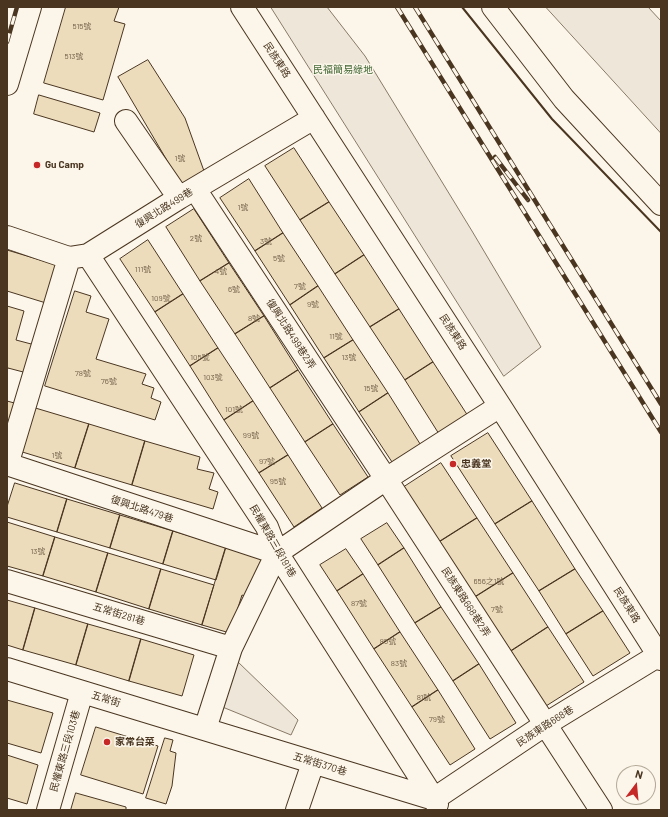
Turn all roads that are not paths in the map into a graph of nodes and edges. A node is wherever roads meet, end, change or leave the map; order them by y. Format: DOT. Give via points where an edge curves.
graph roads {
  1 [pos="30,7"];
  2 [pos="242,7"];
  3 [pos="492,7"];
  4 [pos="7,84"];
  5 [pos="314,118"];
  6 [pos="126,122"];
  7 [pos="187,194"];
  8 [pos="661,204"];
  9 [pos="7,237"];
  10 [pos="78,257"];
  11 [pos="500,406"];
  12 [pos="7,464"];
  13 [pos="386,479"];
  14 [pos="278,553"];
  15 [pos="7,581"];
  16 [pos="231,648"];
  17 [pos="660,657"];
  18 [pos="7,669"];
  19 [pos="82,692"];
  20 [pos="546,724"];
  21 [pos="205,729"];
  22 [pos="313,762"];
  23 [pos="437,805"];
  24 [pos="48,810"];
  25 [pos="297,810"];
  26 [pos="601,810"];
  1 -- 4 [label="street"];
  2 -- 5 [label="street, 民族東路"];
  3 -- 8 [label="street" via="564,99"];
  5 -- 7 [label="street, 復興北路499巷"];
  5 -- 11 [label="street, 民族東路"];
  6 -- 7 [label="street, 復興北路499巷2弄"];
  7 -- 10 [label="street, 復興北路499巷"];
  7 -- 13 [label="street, 復興北路499巷2弄"];
  9 -- 10 [label="street"];
  10 -- 12 [label="street"];
  10 -- 14 [label="street, 民權東路三段191巷" via="267,527"];
  11 -- 13 [label="street"];
  11 -- 17 [label="street, 民族東路"];
  12 -- 14 [label="street, 復興北路479巷"];
  13 -- 14 [label="street"];
  13 -- 20 [label="street, 民族東路668巷2弄"];
  14 -- 16 [label="street"];
  14 -- 23 [label="street, 民權東路三段191巷"];
  15 -- 16 [label="street, 五常街281巷"];
  16 -- 21 [label="street"];
  17 -- 20 [label="street, 民族東路668巷"];
  18 -- 19 [label="street, 五常街"];
  19 -- 21 [label="street, 五常街"];
  19 -- 24 [label="street, 民權東路三段103巷"];
  20 -- 23 [label="street, 民族東路668巷"];
  20 -- 26 [label="street, 民族東路668巷2弄"];
  21 -- 22 [label="street, 五常街370巷"];
  22 -- 23 [label="street, 五常街370巷"];
  22 -- 25 [label="street"];
}
